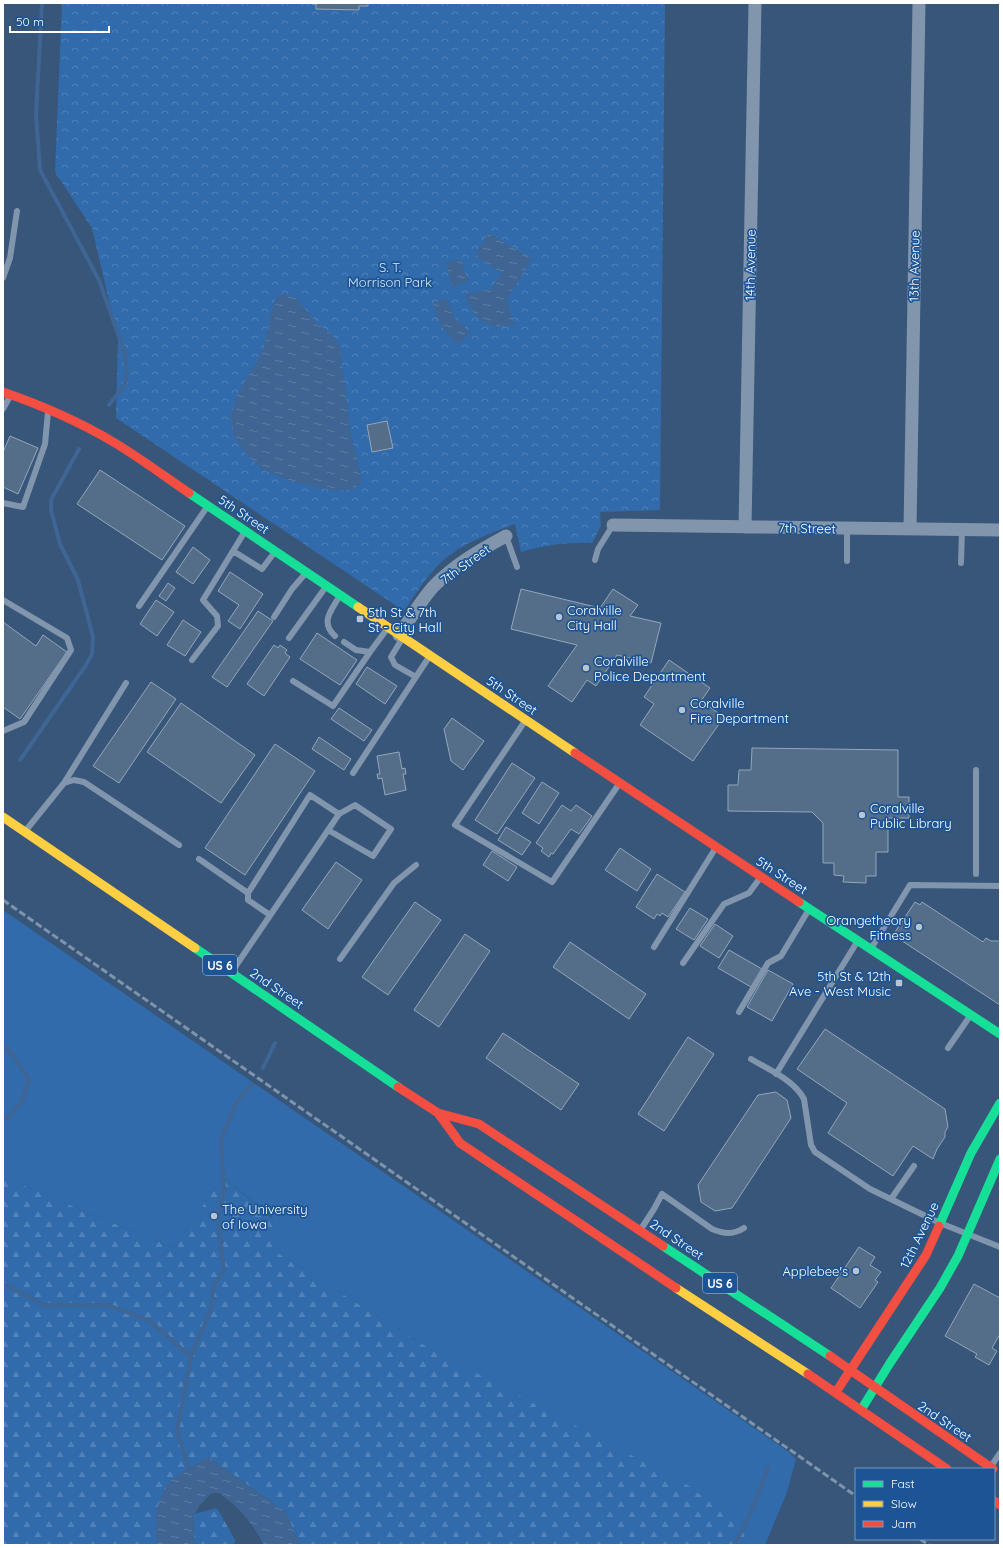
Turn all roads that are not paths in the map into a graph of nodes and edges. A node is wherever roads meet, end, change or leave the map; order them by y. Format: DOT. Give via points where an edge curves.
graph roads {
  1 [pos="755,3"];
  2 [pos="919,3"];
  3 [pos="17,211"];
  4 [pos="3,278"];
  5 [pos="7,393"];
  6 [pos="3,409"];
  7 [pos="49,409"];
  8 [pos="3,503"];
  9 [pos="208,506"];
  10 [pos="613,525"];
  11 [pos="745,527"];
  12 [pos="847,528"];
  13 [pos="910,529"];
  14 [pos="962,530"];
  15 [pos="1000,530"];
  16 [pos="245,531"];
  17 [pos="506,536"];
  18 [pos="233,550"];
  19 [pos="275,551"];
  20 [pos="596,560"];
  21 [pos="847,561"];
  22 [pos="961,563"];
  23 [pos="517,567"];
  24 [pos="306,572"];
  25 [pos="326,586"];
  26 [pos="340,596"];
  27 [pos="3,600"];
  28 [pos="139,606"];
  29 [pos="274,617"];
  30 [pos="388,628"];
  31 [pos="336,636"];
  32 [pos="401,636"];
  33 [pos="289,638"];
  34 [pos="344,642"];
  35 [pos="370,652"];
  36 [pos="430,656"];
  37 [pos="192,660"];
  38 [pos="416,677"];
  39 [pos="293,681"];
  40 [pos="126,683"];
  41 [pos="525,720"];
  42 [pos="3,731"];
  43 [pos="976,770"];
  44 [pos="353,773"];
  45 [pos="64,783"];
  46 [pos="620,783"];
  47 [pos="339,814"];
  48 [pos="3,817"];
  49 [pos="328,830"];
  50 [pos="24,832"];
  51 [pos="179,845"];
  52 [pos="716,847"];
  53 [pos="199,859"];
  54 [pos="416,865"];
  55 [pos="976,874"];
  56 [pos="760,876"];
  57 [pos="1000,886"];
  58 [pos="248,893"];
  59 [pos="809,909"];
  60 [pos="270,915"];
  61 [pos="858,941"];
  62 [pos="654,947"];
  63 [pos="871,949"];
  64 [pos="340,959"];
  65 [pos="683,963"];
  66 [pos="231,973"];
  67 [pos="739,1012"];
  68 [pos="970,1015"];
  69 [pos="1000,1034"];
  70 [pos="948,1048"];
  71 [pos="752,1059"];
  72 [pos="776,1074"];
  73 [pos="1000,1103"];
  74 [pos="438,1113"];
  75 [pos="1000,1159"];
  76 [pos="914,1166"];
  77 [pos="891,1199"];
  78 [pos="940,1223"];
  79 [pos="744,1228"];
  80 [pos="640,1230"];
  81 [pos="967,1235"];
  82 [pos="1000,1247"];
  83 [pos="850,1371"];
  84 [pos="875,1388"];
  85 [pos="836,1392"];
  86 [pos="861,1410"];
  87 [pos="1000,1453"];
  88 [pos="946,1468"];
  89 [pos="992,1468"];
  90 [pos="993,1468"];
  1 -- 11 [label="street, 14th Avenue"];
  2 -- 13 [label="street, 13th Avenue"];
  3 -- 4 [label="lane" via="10,258"];
  5 -- 6 [label="lane"];
  5 -- 7 [label="main road, 5th Street"];
  7 -- 8 [label="lane" via="45,444 24,507"];
  7 -- 9 [label="main road, 5th Street" via="115,443"];
  9 -- 16 [label="main road, 5th Street"];
  9 -- 28 [label="lane"];
  10 -- 11 [label="street, 7th Street"];
  10 -- 20 [label="lane" via="598,549"];
  11 -- 12 [label="street, 7th Street"];
  12 -- 13 [label="street, 7th Street"];
  12 -- 21 [label="lane"];
  13 -- 14 [label="street, 7th Street"];
  14 -- 15 [label="street, 7th Street"];
  14 -- 22 [label="lane"];
  16 -- 18 [label="lane"];
  16 -- 19 [label="main road, 5th Street"];
  17 -- 23 [label="lane"];
  17 -- 32 [label="street, 7th Street" via="474,554 433,588 420,603"];
  18 -- 19 [label="lane" via="262,569"];
  18 -- 37 [label="lane" via="203,600 217,616 218,626"];
  19 -- 24 [label="main road, 5th Street"];
  24 -- 25 [label="main road, 5th Street"];
  24 -- 29 [label="lane"];
  25 -- 26 [label="main road, 5th Street"];
  25 -- 33 [label="lane"];
  26 -- 30 [label="main road, 5th Street"];
  26 -- 31 [label="lane" via="328,618 328,627"];
  27 -- 42 [label="lane" via="67,638 71,650 24,722"];
  30 -- 32 [label="main road, 5th Street"];
  30 -- 35 [label="lane"];
  32 -- 36 [label="main road, 5th Street"];
  32 -- 38 [label="lane" via="391,657 395,665"];
  34 -- 35 [label="lane" via="356,650"];
  35 -- 39 [label="lane" via="333,706"];
  36 -- 38 [label="lane"];
  36 -- 41 [label="main road, 5th Street"];
  38 -- 44 [label="lane"];
  40 -- 45 [label="lane"];
  41 -- 46 [label="main road, 5th Street"];
  41 -- 46 [label="lane" via="455,825 552,882"];
  43 -- 55 [label="lane"];
  45 -- 50 [label="lane"];
  45 -- 51 [label="lane" via="74,780 84,782"];
  46 -- 52 [label="main road, 5th Street"];
  47 -- 49 [label="lane"];
  47 -- 49 [label="lane" via="355,806 390,828 373,856"];
  47 -- 58 [label="lane" via="310,795"];
  48 -- 50 [label="main road, 2nd Street / US 6"];
  49 -- 60 [label="lane"];
  50 -- 66 [label="main road, 2nd Street / US 6"];
  52 -- 56 [label="main road, 5th Street"];
  52 -- 62 [label="lane"];
  53 -- 58 [label="lane"];
  54 -- 64 [label="lane" via="394,883"];
  56 -- 59 [label="main road, 5th Street"];
  56 -- 65 [label="lane" via="749,892 724,904"];
  57 -- 63 [label="lane" via="910,885"];
  58 -- 60 [label="lane" via="248,900"];
  59 -- 61 [label="main road, 5th Street"];
  59 -- 67 [label="lane" via="781,956 768,963"];
  60 -- 66 [label="lane"];
  61 -- 63 [label="main road, 5th Street"];
  61 -- 72 [label="lane"];
  63 -- 68 [label="main road, 5th Street"];
  66 -- 74 [label="main road, 2nd Street / US 6"];
  68 -- 69 [label="main road, 5th Street"];
  68 -- 70 [label="lane"];
  71 -- 72 [label="lane"];
  72 -- 77 [label="lane" via="796,1088 804,1099 811,1145 815,1152 870,1189"];
  73 -- 78 [label="main road, 12th Avenue" via="971,1153"];
  74 -- 80 [label="main road, 2nd Street / US 6" via="479,1124"];
  74 -- 85 [label="main road, 2nd Street / US 6" via="460,1143 626,1256"];
  75 -- 81 [label="main road"];
  76 -- 77 [label="lane"];
  77 -- 78 [label="lane"];
  78 -- 81 [label="lane"];
  78 -- 83 [label="main road, 12th Avenue" via="926,1255"];
  79 -- 80 [label="lane" via="731,1234 712,1230 662,1194"];
  80 -- 83 [label="main road, 2nd Street / US 6"];
  81 -- 82 [label="lane"];
  81 -- 84 [label="main road" via="940,1288"];
  83 -- 84 [label="main road, 2nd Street / US 6"];
  83 -- 85 [label="main road, 12th Avenue"];
  84 -- 86 [label="main road"];
  84 -- 89 [label="main road, 2nd Street / US 6"];
  85 -- 86 [label="main road, 2nd Street / US 6"];
  86 -- 88 [label="main road, 2nd Street / US 6"];
  87 -- 90 [label="lane"];
}
